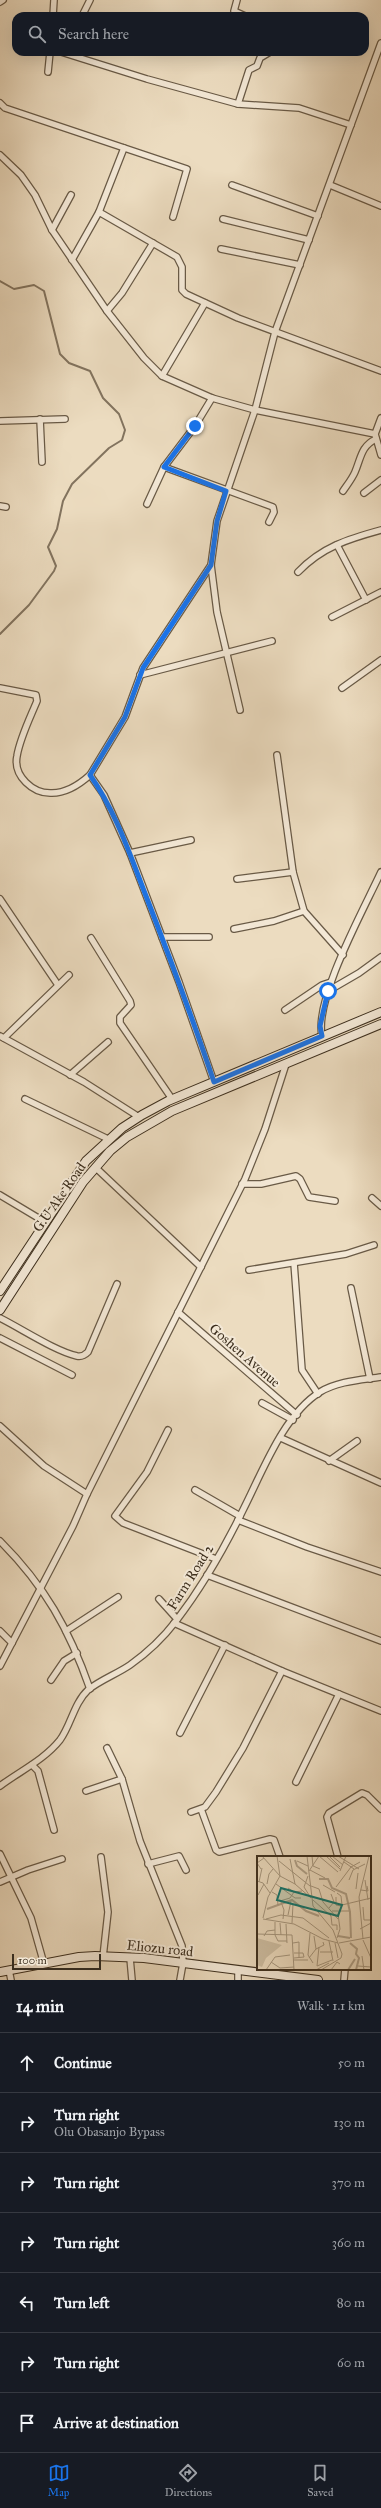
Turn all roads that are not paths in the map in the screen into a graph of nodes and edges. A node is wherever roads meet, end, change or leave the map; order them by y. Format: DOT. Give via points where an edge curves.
graph roads {
  1 [pos="3,0"];
  2 [pos="54,0"];
  3 [pos="90,0"];
  4 [pos="237,0"];
  5 [pos="0,2"];
  6 [pos="53,12"];
  7 [pos="84,12"];
  8 [pos="236,12"];
  9 [pos="381,43"];
  10 [pos="50,56"];
  11 [pos="79,56"];
  12 [pos="263,56"];
  13 [pos="48,72"];
  14 [pos="0,103"];
  15 [pos="238,104"];
  16 [pos="351,125"];
  17 [pos="124,148"];
  18 [pos="0,155"];
  19 [pos="232,185"];
  20 [pos="330,185"];
  21 [pos="71,195"];
  22 [pos="381,206"];
  23 [pos="99,212"];
  24 [pos="318,216"];
  25 [pos="173,217"];
  26 [pos="224,219"];
  27 [pos="52,230"];
  28 [pos="309,240"];
  29 [pos="153,243"];
  30 [pos="221,249"];
  31 [pos="72,260"];
  32 [pos="300,265"];
  33 [pos="205,303"];
  34 [pos="107,311"];
  35 [pos="274,332"];
  36 [pos="381,371"];
  37 [pos="162,376"];
  38 [pos="212,398"];
  39 [pos="255,410"];
  40 [pos="381,418"];
  41 [pos="40,419"];
  42 [pos="65,419"];
  43 [pos="0,421"];
  44 [pos="376,437"];
  45 [pos="381,455"];
  46 [pos="42,462"];
  47 [pos="164,467"];
  48 [pos="381,480"];
  49 [pos="226,491"];
  50 [pos="343,491"];
  51 [pos="364,493"];
  52 [pos="147,504"];
  53 [pos="269,522"];
  54 [pos="381,530"];
  55 [pos="337,545"];
  56 [pos="211,565"];
  57 [pos="298,572"];
  58 [pos="381,592"];
  59 [pos="366,600"];
  60 [pos="332,617"];
  61 [pos="272,641"];
  62 [pos="226,653"];
  63 [pos="381,660"];
  64 [pos="140,675"];
  65 [pos="0,688"];
  66 [pos="342,688"];
  67 [pos="240,710"];
  68 [pos="277,755"];
  69 [pos="90,775"];
  70 [pos="191,840"];
  71 [pos="130,853"];
  72 [pos="293,872"];
  73 [pos="381,872"];
  74 [pos="237,879"];
  75 [pos="0,898"];
  76 [pos="304,911"];
  77 [pos="234,929"];
  78 [pos="162,937"];
  79 [pos="209,937"];
  80 [pos="91,938"];
  81 [pos="343,956"];
  82 [pos="381,957"];
  83 [pos="69,975"];
  84 [pos="331,982"];
  85 [pos="58,985"];
  86 [pos="328,991"];
  87 [pos="285,1010"];
  88 [pos="381,1012"];
  89 [pos="381,1024"];
  90 [pos="322,1036"];
  91 [pos="1,1037"];
  92 [pos="108,1042"];
  93 [pos="286,1064"];
  94 [pos="70,1075"];
  95 [pos="214,1082"];
  96 [pos="25,1099"];
  97 [pos="172,1100"];
  98 [pos="139,1117"];
  99 [pos="108,1140"];
  100 [pos="95,1167"];
  101 [pos="242,1184"];
  102 [pos="0,1195"];
  103 [pos="372,1198"];
  104 [pos="335,1201"];
  105 [pos="381,1206"];
  106 [pos="45,1222"];
  107 [pos="374,1245"];
  108 [pos="294,1263"];
  109 [pos="201,1267"];
  110 [pos="249,1270"];
  111 [pos="117,1284"];
  112 [pos="351,1288"];
  113 [pos="0,1291"];
  114 [pos="0,1310"];
  115 [pos="178,1312"];
  116 [pos="0,1318"];
  117 [pos="0,1338"];
  118 [pos="72,1375"];
  119 [pos="381,1377"];
  120 [pos="370,1379"];
  121 [pos="318,1394"];
  122 [pos="262,1403"];
  123 [pos="295,1418"];
  124 [pos="0,1426"];
  125 [pos="168,1430"];
  126 [pos="281,1438"];
  127 [pos="357,1442"];
  128 [pos="329,1461"];
  129 [pos="381,1484"];
  130 [pos="195,1490"];
  131 [pos="86,1494"];
  132 [pos="239,1518"];
  133 [pos="0,1541"];
  134 [pos="216,1559"];
  135 [pos="381,1572"];
  136 [pos="207,1575"];
  137 [pos="40,1585"];
  138 [pos="118,1596"];
  139 [pos="159,1600"];
  140 [pos="176,1621"];
  141 [pos="66,1631"];
  142 [pos="0,1632"];
  143 [pos="381,1641"];
  144 [pos="12,1643"];
  145 [pos="225,1646"];
  146 [pos="77,1653"];
  147 [pos="0,1666"];
  148 [pos="282,1671"];
  149 [pos="51,1680"];
  150 [pos="90,1689"];
  151 [pos="339,1694"];
  152 [pos="381,1711"];
  153 [pos="180,1733"];
  154 [pos="107,1748"];
  155 [pos="32,1765"];
  156 [pos="122,1779"];
  157 [pos="296,1782"];
  158 [pos="0,1786"];
  159 [pos="86,1791"];
  160 [pos="201,1809"];
  161 [pos="381,1810"];
  162 [pos="191,1812"];
  163 [pos="54,1830"];
  164 [pos="0,1854"];
  165 [pos="280,1856"];
  166 [pos="338,1856"];
  167 [pos="101,1857"];
  168 [pos="62,1859"];
  169 [pos="148,1864"];
  170 [pos="186,1870"];
  171 [pos="12,1877"];
  172 [pos="0,1882"];
  173 [pos="104,1956"];
  174 [pos="130,1958"];
  175 [pos="183,1963"];
  176 [pos="44,1964"];
  177 [pos="9,1970"];
  178 [pos="238,1971"];
  179 [pos="0,1972"];
  180 [pos="285,1973"];
  181 [pos="12,1980"];
  182 [pos="132,1980"];
  183 [pos="180,1980"];
  184 [pos="238,1980"];
  185 [pos="318,1980"];
  1 -- 5 [label="street"];
  2 -- 6 [label="street"];
  3 -- 7 [label="street"];
  4 -- 8 [label="street" via="234,11"];
  9 -- 16 [label="street"];
  10 -- 13 [label="street"];
  11 -- 15 [label="street" via="148,79"];
  12 -- 15 [label="street" via="257,66 249,70"];
  14 -- 17 [label="street" via="6,108"];
  15 -- 16 [label="street" via="299,108"];
  16 -- 20 [label="street"];
  17 -- 23 [label="street"];
  17 -- 25 [label="street" via="187,169"];
  18 -- 27 [label="street" via="21,175 35,195"];
  19 -- 24 [label="street"];
  20 -- 22 [label="street"];
  20 -- 24 [label="street"];
  21 -- 27 [label="street"];
  23 -- 29 [label="street"];
  23 -- 31 [label="street"];
  24 -- 28 [label="street"];
  26 -- 28 [label="street"];
  27 -- 31 [label="street"];
  28 -- 32 [label="street"];
  29 -- 33 [label="street" via="177,257 182,267 182,290"];
  29 -- 34 [label="street" via="122,293"];
  30 -- 32 [label="street"];
  31 -- 34 [label="street"];
  32 -- 35 [label="street"];
  33 -- 35 [label="street"];
  33 -- 37 [label="street"];
  34 -- 37 [label="street" via="144,358"];
  35 -- 36 [label="street"];
  35 -- 39 [label="street"];
  37 -- 38 [label="street"];
  38 -- 39 [label="street"];
  38 -- 47 [label="street" via="195,426"];
  39 -- 44 [label="street"];
  39 -- 49 [label="street"];
  40 -- 44 [label="street"];
  41 -- 42 [label="street"];
  41 -- 43 [label="street"];
  41 -- 46 [label="street"];
  44 -- 45 [label="street"];
  44 -- 50 [label="street" via="368,443 361,454 354,473"];
  47 -- 49 [label="street"];
  47 -- 52 [label="street"];
  48 -- 51 [label="street"];
  49 -- 53 [label="street" via="273,507 274,512"];
  49 -- 56 [label="street" via="217,521"];
  54 -- 55 [label="street"];
  55 -- 57 [label="street" via="314,556"];
  55 -- 59 [label="street"];
  56 -- 62 [label="street"];
  56 -- 64 [label="street"];
  58 -- 59 [label="street"];
  59 -- 60 [label="street"];
  61 -- 62 [label="street"];
  62 -- 64 [label="street"];
  62 -- 67 [label="street"];
  63 -- 66 [label="street"];
  64 -- 69 [label="street" via="125,717"];
  65 -- 69 [label="street" via="36,696 37,701 16,756 17,769 22,780 36,789 52,794 77,786"];
  68 -- 72 [label="street"];
  69 -- 71 [label="street" via="104,795"];
  70 -- 71 [label="street"];
  71 -- 78 [label="street"];
  72 -- 74 [label="street"];
  72 -- 76 [label="street"];
  73 -- 81 [label="street"];
  75 -- 85 [label="street"];
  76 -- 77 [label="street" via="274,921"];
  76 -- 81 [label="street"];
  78 -- 79 [label="street"];
  78 -- 95 [label="street"];
  80 -- 97 [label="street" via="130,1001 131,1005 120,1017 120,1022"];
  81 -- 84 [label="street"];
  82 -- 86 [label="street"];
  83 -- 85 [label="street"];
  84 -- 86 [label="street"];
  84 -- 87 [label="street" via="322,985"];
  85 -- 91 [label="street"];
  86 -- 90 [label="street" via="320,1026"];
  88 -- 90 [label="main road"];
  89 -- 93 [label="main road, G.U Ake Road"];
  90 -- 95 [label="main road"];
  91 -- 94 [label="street"];
  92 -- 94 [label="street"];
  93 -- 100 [label="main road, G.U Ake Road" via="148,1124 128,1137"];
  93 -- 101 [label="street" via="260,1143"];
  94 -- 98 [label="street"];
  95 -- 97 [label="main road"];
  96 -- 99 [label="street"];
  97 -- 98 [label="main road"];
  98 -- 99 [label="main road"];
  99 -- 106 [label="main road" via="76,1175"];
  100 -- 109 [label="street"];
  100 -- 114 [label="main road, G.U Ake Road"];
  101 -- 104 [label="street" via="261,1184 296,1176 309,1197"];
  101 -- 109 [label="street"];
  102 -- 106 [label="street"];
  103 -- 105 [label="street"];
  106 -- 113 [label="main road"];
  107 -- 108 [label="street" via="346,1254"];
  108 -- 110 [label="street"];
  108 -- 121 [label="street" via="302,1370"];
  109 -- 115 [label="street"];
  111 -- 116 [label="street" via="88,1352 83,1356 71,1354"];
  112 -- 120 [label="street"];
  115 -- 123 [label="street, Goshen Avenue"];
  115 -- 131 [label="street"];
  117 -- 118 [label="street"];
  119 -- 120 [label="street, Farm Road 2"];
  120 -- 121 [label="street, Farm Road 2" via="336,1384"];
  121 -- 123 [label="street, Farm Road 2"];
  122 -- 123 [label="street"];
  123 -- 126 [label="street, Farm Road 2"];
  124 -- 131 [label="street" via="44,1466"];
  125 -- 134 [label="street" via="147,1472 116,1516 123,1523"];
  126 -- 128 [label="street"];
  126 -- 132 [label="street, Farm Road 2" via="265,1464"];
  127 -- 128 [label="street"];
  128 -- 129 [label="street"];
  130 -- 132 [label="street"];
  131 -- 137 [label="street" via="73,1526"];
  132 -- 134 [label="street, Farm Road 2"];
  132 -- 135 [label="street" via="308,1547"];
  133 -- 137 [label="street"];
  134 -- 136 [label="street, Farm Road 2"];
  136 -- 140 [label="street, Farm Road 2"];
  136 -- 143 [label="street"];
  137 -- 141 [label="street"];
  137 -- 144 [label="street"];
  138 -- 141 [label="street"];
  139 -- 140 [label="street"];
  140 -- 145 [label="street"];
  140 -- 150 [label="street, Farm Road 2" via="153,1647"];
  141 -- 146 [label="street"];
  142 -- 144 [label="street"];
  144 -- 147 [label="street"];
  145 -- 148 [label="street"];
  145 -- 153 [label="street"];
  146 -- 149 [label="street" via="64,1661"];
  146 -- 150 [label="street"];
  148 -- 151 [label="street"];
  148 -- 160 [label="street" via="243,1748 216,1792"];
  150 -- 155 [label="street, Farm Road 2" via="83,1696 60,1739"];
  151 -- 152 [label="street"];
  151 -- 157 [label="street"];
  154 -- 156 [label="street"];
  155 -- 158 [label="street, Farm Road 2"];
  155 -- 163 [label="street" via="38,1771"];
  156 -- 159 [label="street"];
  156 -- 169 [label="street"];
  160 -- 162 [label="street"];
  160 -- 165 [label="street" via="219,1852 270,1839 274,1840"];
  161 -- 166 [label="street" via="367,1795 362,1794 329,1813 328,1826"];
  164 -- 171 [label="street"];
  167 -- 173 [label="street" via="108,1912"];
  168 -- 171 [label="street"];
  169 -- 170 [label="street" via="179,1856"];
  169 -- 175 [label="street" via="177,1930 182,1946"];
  171 -- 172 [label="street"];
  171 -- 176 [label="street" via="32,1918"];
  173 -- 174 [label="main road, Eliozu road"];
  173 -- 176 [label="main road, Eliozu road" via="79,1957"];
  174 -- 175 [label="main road, Eliozu road"];
  174 -- 182 [label="street"];
  175 -- 178 [label="main road, Eliozu road"];
  175 -- 183 [label="street"];
  176 -- 177 [label="main road, Eliozu road"];
  177 -- 179 [label="main road, Eliozu road"];
  177 -- 181 [label="street"];
  178 -- 180 [label="main road, Eliozu road"];
  178 -- 184 [label="street"];
  180 -- 185 [label="main road, Eliozu road"];
}
